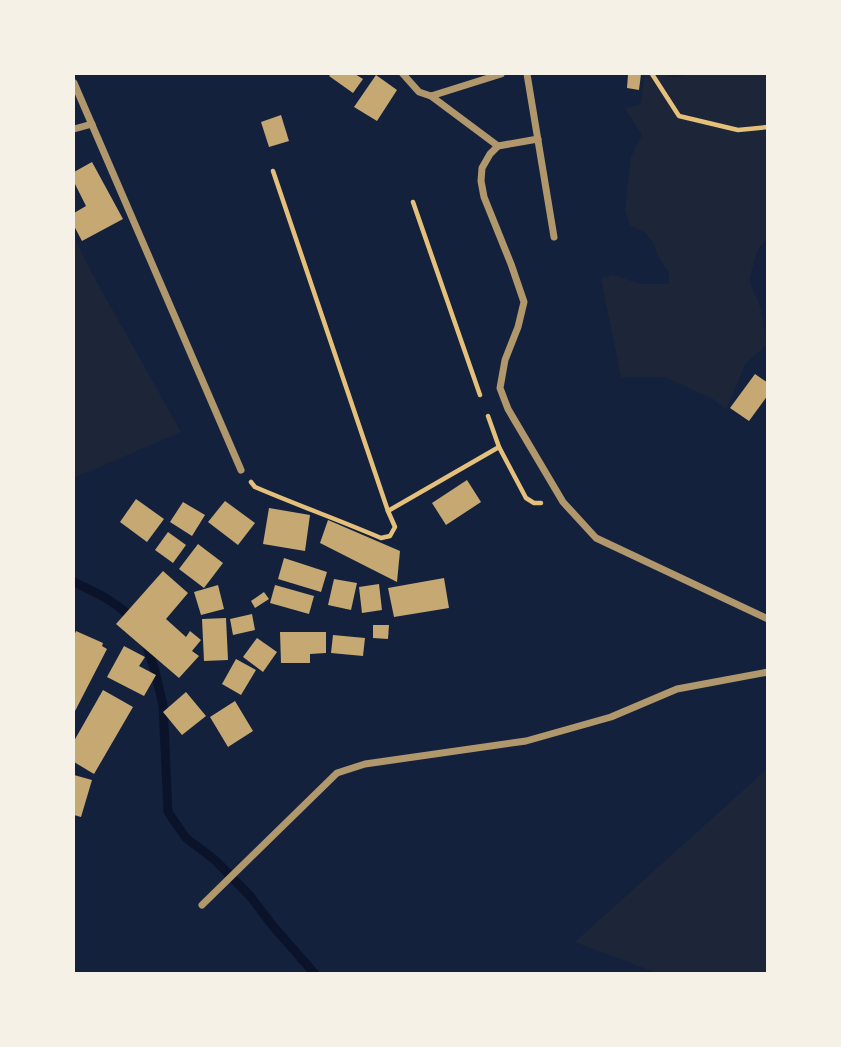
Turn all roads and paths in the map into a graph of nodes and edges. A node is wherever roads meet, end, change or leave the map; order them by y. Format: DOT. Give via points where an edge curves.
graph roads {
  1 [pos="403,74"];
  2 [pos="501,74"];
  3 [pos="527,74"];
  4 [pos="652,74"];
  5 [pos="74,83"];
  6 [pos="431,96"];
  7 [pos="92,124"];
  8 [pos="768,127"];
  9 [pos="74,129"];
  10 [pos="538,139"];
  11 [pos="498,146"];
  12 [pos="272,171"];
  13 [pos="413,202"];
  14 [pos="554,237"];
  15 [pos="481,395"];
  16 [pos="485,408"];
  17 [pos="499,447"];
  18 [pos="241,470"];
  19 [pos="534,503"];
  20 [pos="388,511"];
  21 [pos="768,619"];
  22 [pos="768,672"];
  23 [pos="202,905"];
  1 -- 6 [label="street" via="419,92"];
  2 -- 6 [label="street"];
  3 -- 10 [label="street"];
  4 -- 8 [label="path" via="679,116 738,130"];
  5 -- 7 [label="street"];
  6 -- 11 [label="street"];
  7 -- 9 [label="street"];
  7 -- 18 [label="street"];
  10 -- 11 [label="street"];
  10 -- 14 [label="street"];
  11 -- 21 [label="street" via="482,168 481,181 524,302 500,388 508,409 563,502 596,538"];
  12 -- 20 [label="path"];
  13 -- 15 [label="path"];
  16 -- 17 [label="path"];
  17 -- 19 [label="path" via="526,498"];
  17 -- 20 [label="path"];
  18 -- 20 [label="path" via="255,488 381,538 390,536 396,527"];
  22 -- 23 [label="street" via="677,689 611,717 526,741 365,764 337,773"];
}
